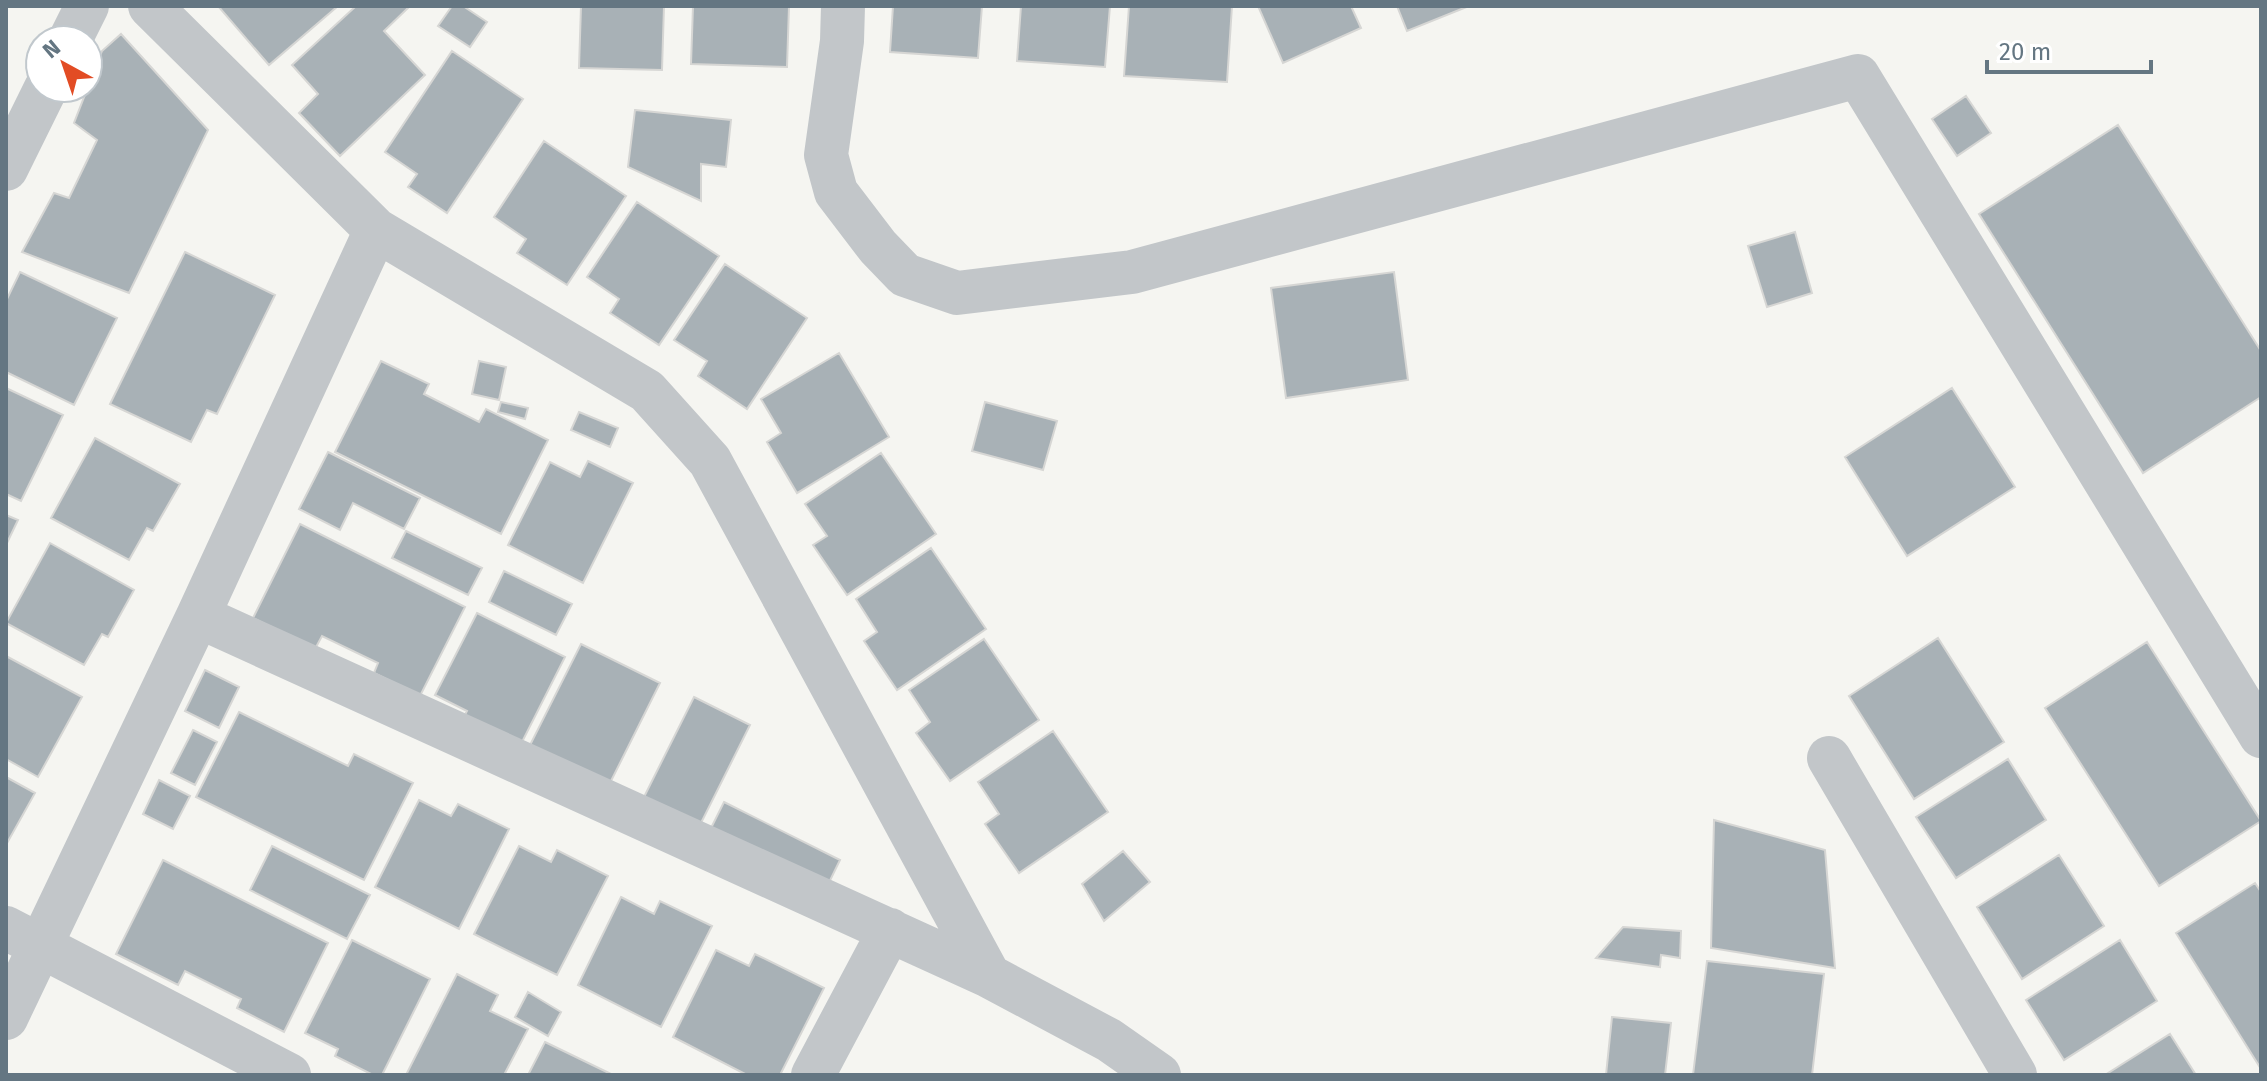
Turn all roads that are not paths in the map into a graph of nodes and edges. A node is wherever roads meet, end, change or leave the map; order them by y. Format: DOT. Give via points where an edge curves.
graph roads {
  1 [pos="87,6"];
  2 [pos="150,6"];
  3 [pos="843,6"];
  4 [pos="78,24"];
  5 [pos="38,104"];
  6 [pos="6,169"];
  7 [pos="376,230"];
  8 [pos="198,616"];
  9 [pos="2261,736"];
  10 [pos="1829,758"];
  11 [pos="890,930"];
  12 [pos="23,937"];
  13 [pos="989,976"];
  14 [pos="6,1018"];
  15 [pos="289,1075"];
  16 [pos="813,1075"];
  17 [pos="1159,1075"];
  18 [pos="2015,1075"];
  1 -- 4 [label="street"];
  2 -- 7 [label="street"];
  3 -- 9 [label="street" via="826,155 836,192 905,275 957,293 1132,272 1858,76"];
  5 -- 6 [label="street"];
  7 -- 8 [label="street"];
  7 -- 13 [label="street" via="647,391 710,461"];
  8 -- 11 [label="street"];
  8 -- 12 [label="street"];
  10 -- 18 [label="street"];
  11 -- 13 [label="street"];
  11 -- 16 [label="street"];
  12 -- 14 [label="street"];
  12 -- 15 [label="street"];
  13 -- 17 [label="street" via="1109,1040"];
}
